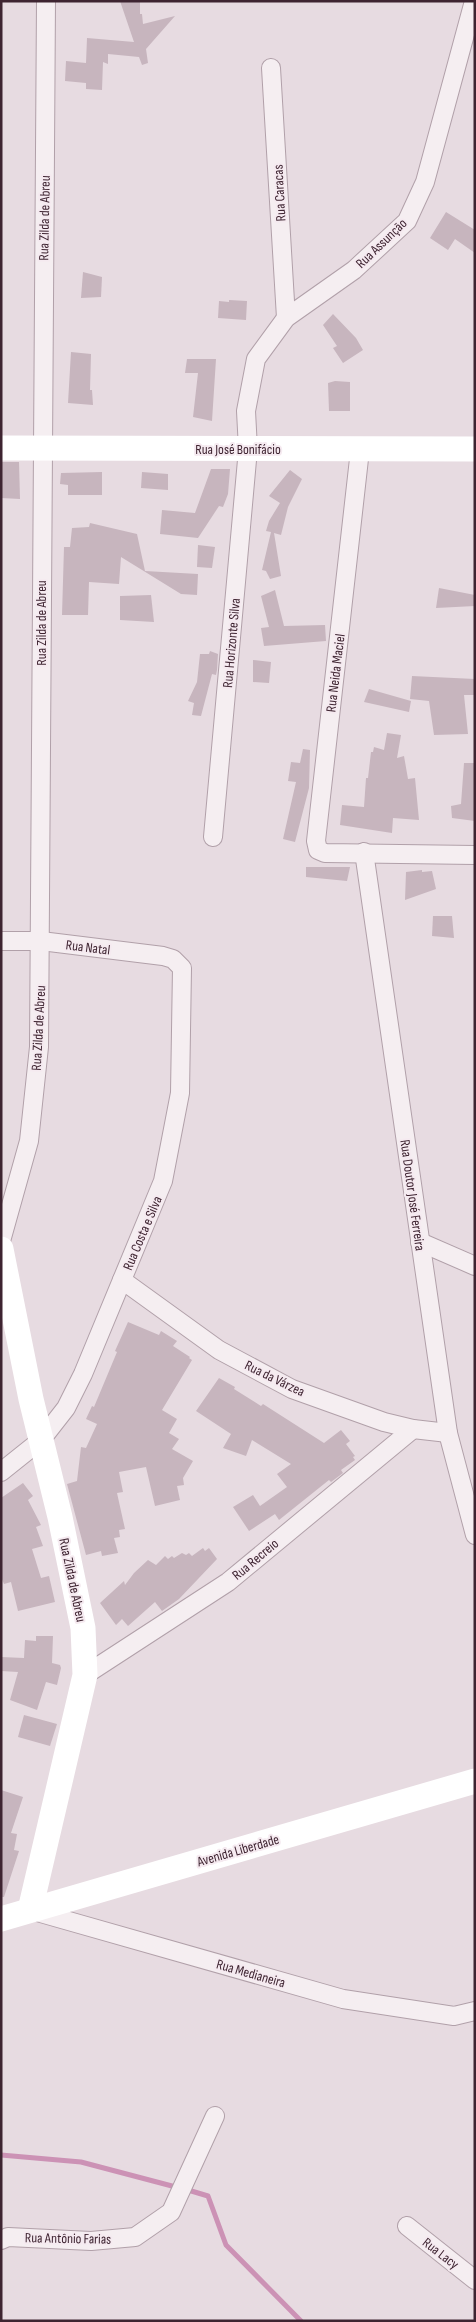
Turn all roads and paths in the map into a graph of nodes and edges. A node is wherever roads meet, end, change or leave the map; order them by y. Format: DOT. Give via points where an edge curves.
graph roads {
  1 [pos="46,1"];
  2 [pos="474,1"];
  3 [pos="271,68"];
  4 [pos="286,318"];
  5 [pos="1,448"];
  6 [pos="42,448"];
  7 [pos="248,449"];
  8 [pos="475,449"];
  9 [pos="360,450"];
  10 [pos="213,837"];
  11 [pos="364,852"];
  12 [pos="475,855"];
  13 [pos="1,940"];
  14 [pos="40,941"];
  15 [pos="173,959"];
  16 [pos="1,1242"];
  17 [pos="420,1242"];
  18 [pos="1,1249"];
  19 [pos="475,1266"];
  20 [pos="122,1280"];
  21 [pos="414,1429"];
  22 [pos="448,1433"];
  23 [pos="41,1440"];
  24 [pos="1,1472"];
  25 [pos="475,1535"];
  26 [pos="85,1675"];
  27 [pos="475,1782"];
  28 [pos="30,1910"];
  29 [pos="1,1920"];
  30 [pos="475,2011"];
  31 [pos="216,2116"];
  32 [pos="407,2226"];
  33 [pos="1,2240"];
  34 [pos="475,2280"];
  1 -- 6 [label="street, Rua Zilda de Abreu"];
  2 -- 4 [label="street, Rua Assunção" via="425,182 407,221 354,270"];
  3 -- 4 [label="street, Rua Caracas"];
  4 -- 7 [label="street, Rua Assunção" via="256,359 246,411"];
  5 -- 6 [label="street, Rua José Bonifácio"];
  6 -- 7 [label="street, Rua José Bonifácio"];
  6 -- 14 [label="street, Rua Zilda de Abreu"];
  7 -- 9 [label="street, Rua José Bonifácio"];
  7 -- 10 [label="street, Rua Horizonte Silva"];
  8 -- 9 [label="street, Rua José Bonifácio"];
  9 -- 11 [label="street, Rua Neida Maciel" via="316,841 318,850 325,852"];
  11 -- 12 [label="street"];
  11 -- 17 [label="street, Rua Doutor José Ferreira"];
  13 -- 14 [label="street, Rua Natal"];
  14 -- 15 [label="street, Rua Natal"];
  14 -- 16 [label="street, Rua Zilda de Abreu" via="39,1047 29,1141"];
  15 -- 20 [label="street, Rua Costa e Silva" via="182,968 180,1093 164,1181"];
  17 -- 19 [label="street"];
  17 -- 22 [label="street, Rua Doutor José Ferreira"];
  18 -- 23 [label="street, Rua Zilda de Abreu"];
  20 -- 21 [label="street, Rua da Várzea" via="219,1350 292,1389 384,1422"];
  20 -- 23 [label="street, Rua Costa e Silva" via="66,1408"];
  21 -- 22 [label="street, Rua da Várzea"];
  21 -- 26 [label="street, Rua Recreio" via="228,1582"];
  22 -- 25 [label="street, Rua Doutor José Ferreira"];
  23 -- 24 [label="street, Rua Costa e Silva"];
  23 -- 26 [label="street, Rua Zilda de Abreu" via="83,1628"];
  26 -- 28 [label="street, Rua Zilda de Abreu"];
  27 -- 28 [label="street, Avenida Liberdade"];
  28 -- 29 [label="street, Avenida Liberdade"];
  28 -- 30 [label="street, Rua Medianeira" via="343,1999 454,2016"];
  31 -- 33 [label="street, Rua Antônio Farias" via="171,2212 135,2237 91,2242 8,2237"];
  32 -- 34 [label="street, Rua Lacy"];
}
